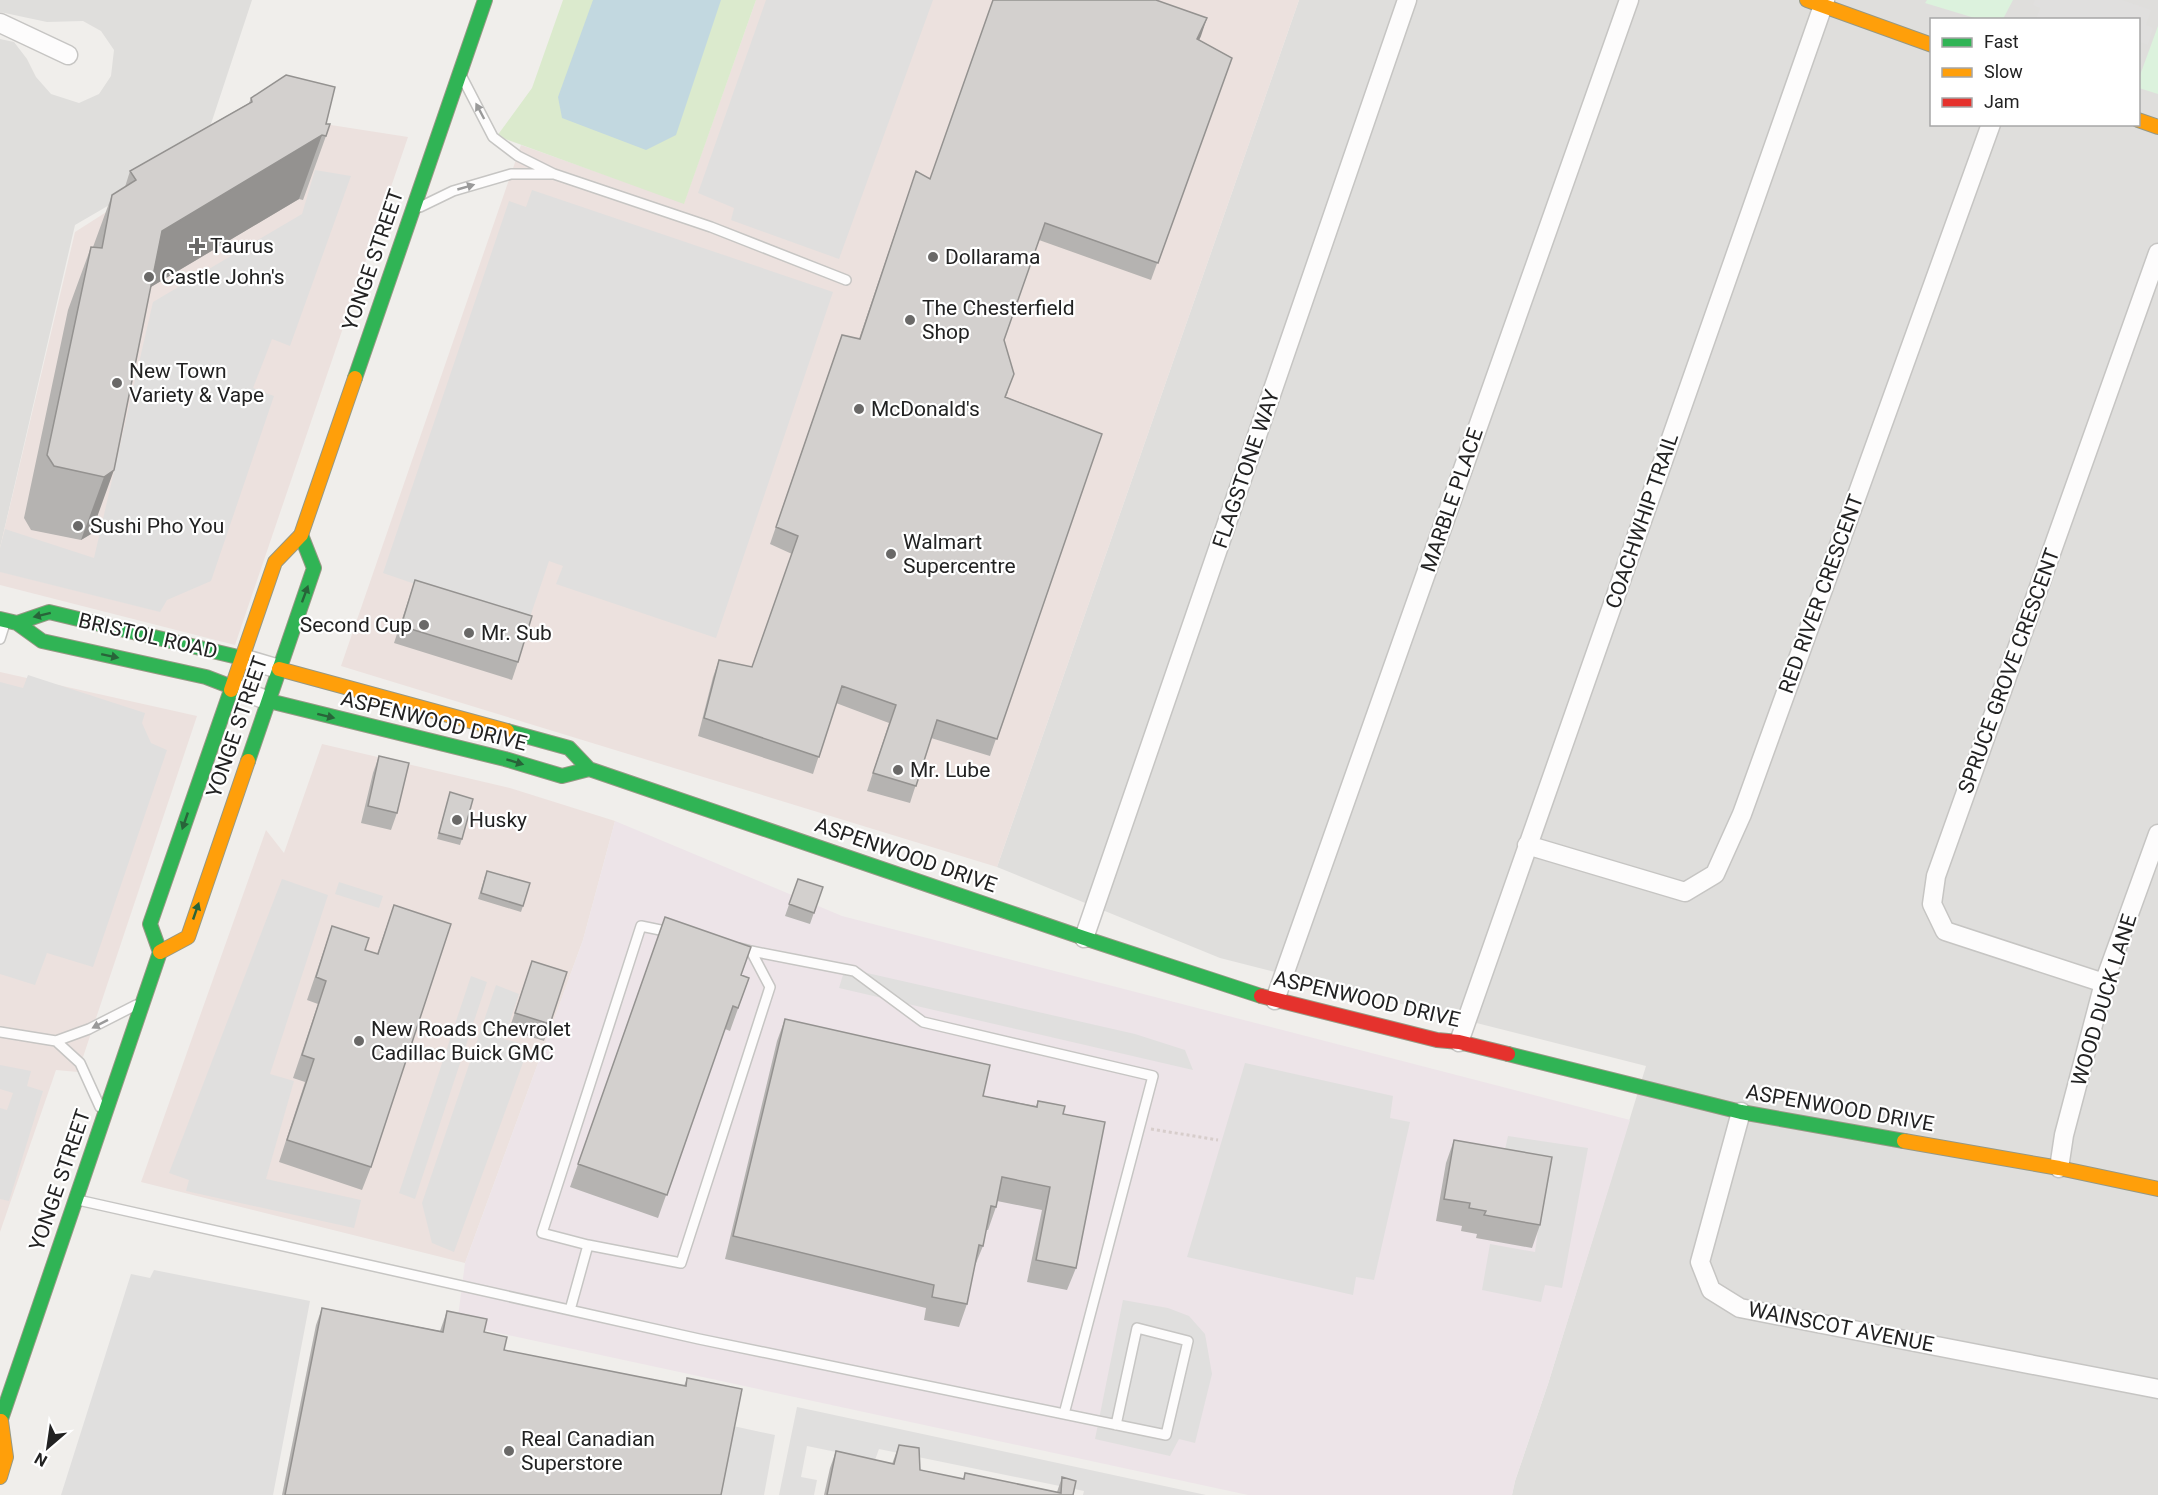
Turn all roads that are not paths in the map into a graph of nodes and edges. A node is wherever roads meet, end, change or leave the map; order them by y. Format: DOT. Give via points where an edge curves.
graph roads {
  1 [pos="485,0"];
  2 [pos="1407,0"];
  3 [pos="1629,0"];
  4 [pos="1819,2"];
  5 [pos="0,23"];
  6 [pos="1930,44"];
  7 [pos="68,55"];
  8 [pos="460,73"];
  9 [pos="2140,120"];
  10 [pos="1990,126"];
  11 [pos="2158,127"];
  12 [pos="554,174"];
  13 [pos="413,210"];
  14 [pos="2158,253"];
  15 [pos="846,280"];
  16 [pos="301,535"];
  17 [pos="8,621"];
  18 [pos="0,639"];
  19 [pos="242,658"];
  20 [pos="279,669"];
  21 [pos="232,687"];
  22 [pos="269,701"];
  23 [pos="589,769"];
  24 [pos="2158,834"];
  25 [pos="1527,845"];
  26 [pos="685,936"];
  27 [pos="1084,938"];
  28 [pos="729,946"];
  29 [pos="751,951"];
  30 [pos="160,952"];
  31 [pos="2104,983"];
  32 [pos="1275,1000"];
  33 [pos="143,1002"];
  34 [pos="0,1032"];
  35 [pos="56,1041"];
  36 [pos="1459,1042"];
  37 [pos="1740,1112"];
  38 [pos="104,1116"];
  39 [pos="2059,1168"];
  40 [pos="2158,1189"];
  41 [pos="76,1200"];
  42 [pos="588,1245"];
  43 [pos="570,1310"];
  44 [pos="2158,1389"];
  45 [pos="1064,1414"];
  46 [pos="1,1422"];
  47 [pos="1116,1425"];
  48 [pos="0,1477"];
  1 -- 8 [label="street, YONGE STREET"];
  2 -- 27 [label="street, FLAGSTONE WAY"];
  3 -- 32 [label="street, MARBLE PLACE"];
  4 -- 6 [label="street"];
  4 -- 25 [label="street, COACHWHIP TRAIL"];
  5 -- 7 [label="street"];
  12 -- 8 [label="lane, one-way" via="519,156 494,137"];
  8 -- 13 [label="street, YONGE STREET"];
  9 -- 11 [label="street"];
  10 -- 25 [label="street, RED RIVER CRESCENT" via="1742,814 1715,874 1685,892"];
  13 -- 12 [label="lane, one-way" via="453,191 511,174"];
  12 -- 15 [label="lane" via="711,227"];
  13 -- 16 [label="street, YONGE STREET"];
  14 -- 31 [label="street, SPRUCE GROVE CRESCENT" via="1936,876 1932,904 1945,931"];
  16 -- 19 [label="street, YONGE STREET" via="275,562"];
  20 -- 16 [label="street, YONGE STREET, one-way" via="314,568"];
  17 -- 18 [label="lane"];
  19 -- 17 [label="street, BRISTOL ROAD, one-way" via="49,612"];
  17 -- 21 [label="street, BRISTOL ROAD, one-way" via="42,641 206,677"];
  19 -- 20 [label="street, BRISTOL ROAD"];
  19 -- 21 [label="street, YONGE STREET"];
  20 -- 22 [label="street, YONGE STREET"];
  20 -- 23 [label="street, ASPENWOOD DRIVE" via="569,748"];
  21 -- 22 [label="street, BRISTOL ROAD"];
  21 -- 30 [label="street, YONGE STREET, one-way" via="150,924"];
  22 -- 23 [label="street, ASPENWOOD DRIVE, one-way" via="562,776"];
  30 -- 22 [label="street, YONGE STREET, one-way" via="188,937"];
  23 -- 27 [label="street, ASPENWOOD DRIVE"];
  24 -- 31 [label="street, WOOD DUCK LANE"];
  25 -- 36 [label="street, COACHWHIP TRAIL"];
  26 -- 42 [label="lane" via="641,926 542,1233"];
  27 -- 32 [label="street, ASPENWOOD DRIVE"];
  28 -- 29 [label="lane"];
  29 -- 42 [label="lane" via="770,987 681,1263"];
  29 -- 45 [label="lane" via="854,971 923,1022 1154,1076"];
  30 -- 33 [label="street, YONGE STREET"];
  31 -- 39 [label="street, WOOD DUCK LANE"];
  32 -- 36 [label="street, ASPENWOOD DRIVE"];
  33 -- 35 [label="lane, one-way"];
  33 -- 38 [label="street, YONGE STREET"];
  34 -- 35 [label="lane"];
  35 -- 38 [label="lane" via="80,1063"];
  36 -- 37 [label="street, ASPENWOOD DRIVE"];
  37 -- 39 [label="street, ASPENWOOD DRIVE"];
  37 -- 44 [label="street, WAINSCOT AVENUE" via="1700,1262 1711,1290 1740,1308"];
  38 -- 41 [label="street, YONGE STREET"];
  39 -- 40 [label="street, ASPENWOOD DRIVE"];
  41 -- 43 [label="lane"];
  41 -- 46 [label="street, YONGE STREET"];
  42 -- 43 [label="lane"];
  43 -- 45 [label="lane"];
  45 -- 47 [label="lane"];
  46 -- 48 [label="street, YONGE STREET" via="6,1457"];
  47 -- 47 [label="lane" via="1137,1328 1188,1341 1166,1435"];
}
